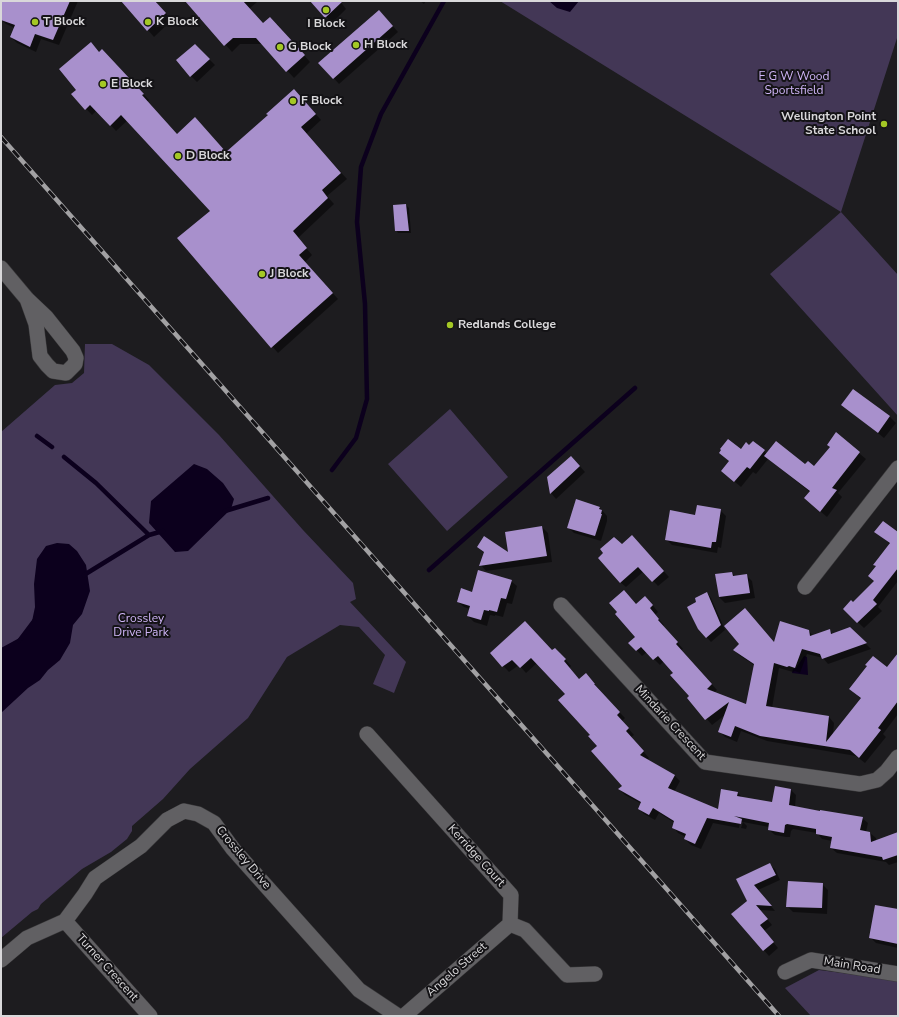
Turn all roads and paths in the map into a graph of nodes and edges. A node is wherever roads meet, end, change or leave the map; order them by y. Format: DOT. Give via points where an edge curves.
graph roads {
  1 [pos="1,268"];
  2 [pos="27,299"];
  3 [pos="898,468"];
  4 [pos="805,587"];
  5 [pos="561,605"];
  6 [pos="367,734"];
  7 [pos="898,757"];
  8 [pos="65,921"];
  9 [pos="510,924"];
  10 [pos="1,960"];
  11 [pos="785,972"];
  12 [pos="595,974"];
  13 [pos="898,974"];
  14 [pos="150,1016"];
  15 [pos="398,1016"];
  16 [pos="404,1016"];
  1 -- 2 [label="street"];
  3 -- 4 [label="street"];
  5 -- 7 [label="street, Mindarie Crescent" via="705,762 860,784 877,780"];
  6 -- 9 [label="street, Kerridge Court" via="511,895"];
  8 -- 10 [label="street, Crossley Drive" via="27,938"];
  8 -- 14 [label="street, Turner Crescent"];
  8 -- 15 [label="street, Crossley Drive" via="95,878 141,846 167,820 184,811 198,814 214,823 233,849 359,990"];
  9 -- 12 [label="street" via="525,930 567,975"];
  9 -- 16 [label="street, Angelo Street"];
  11 -- 13 [label="street, Main Road" via="812,960"];
}
